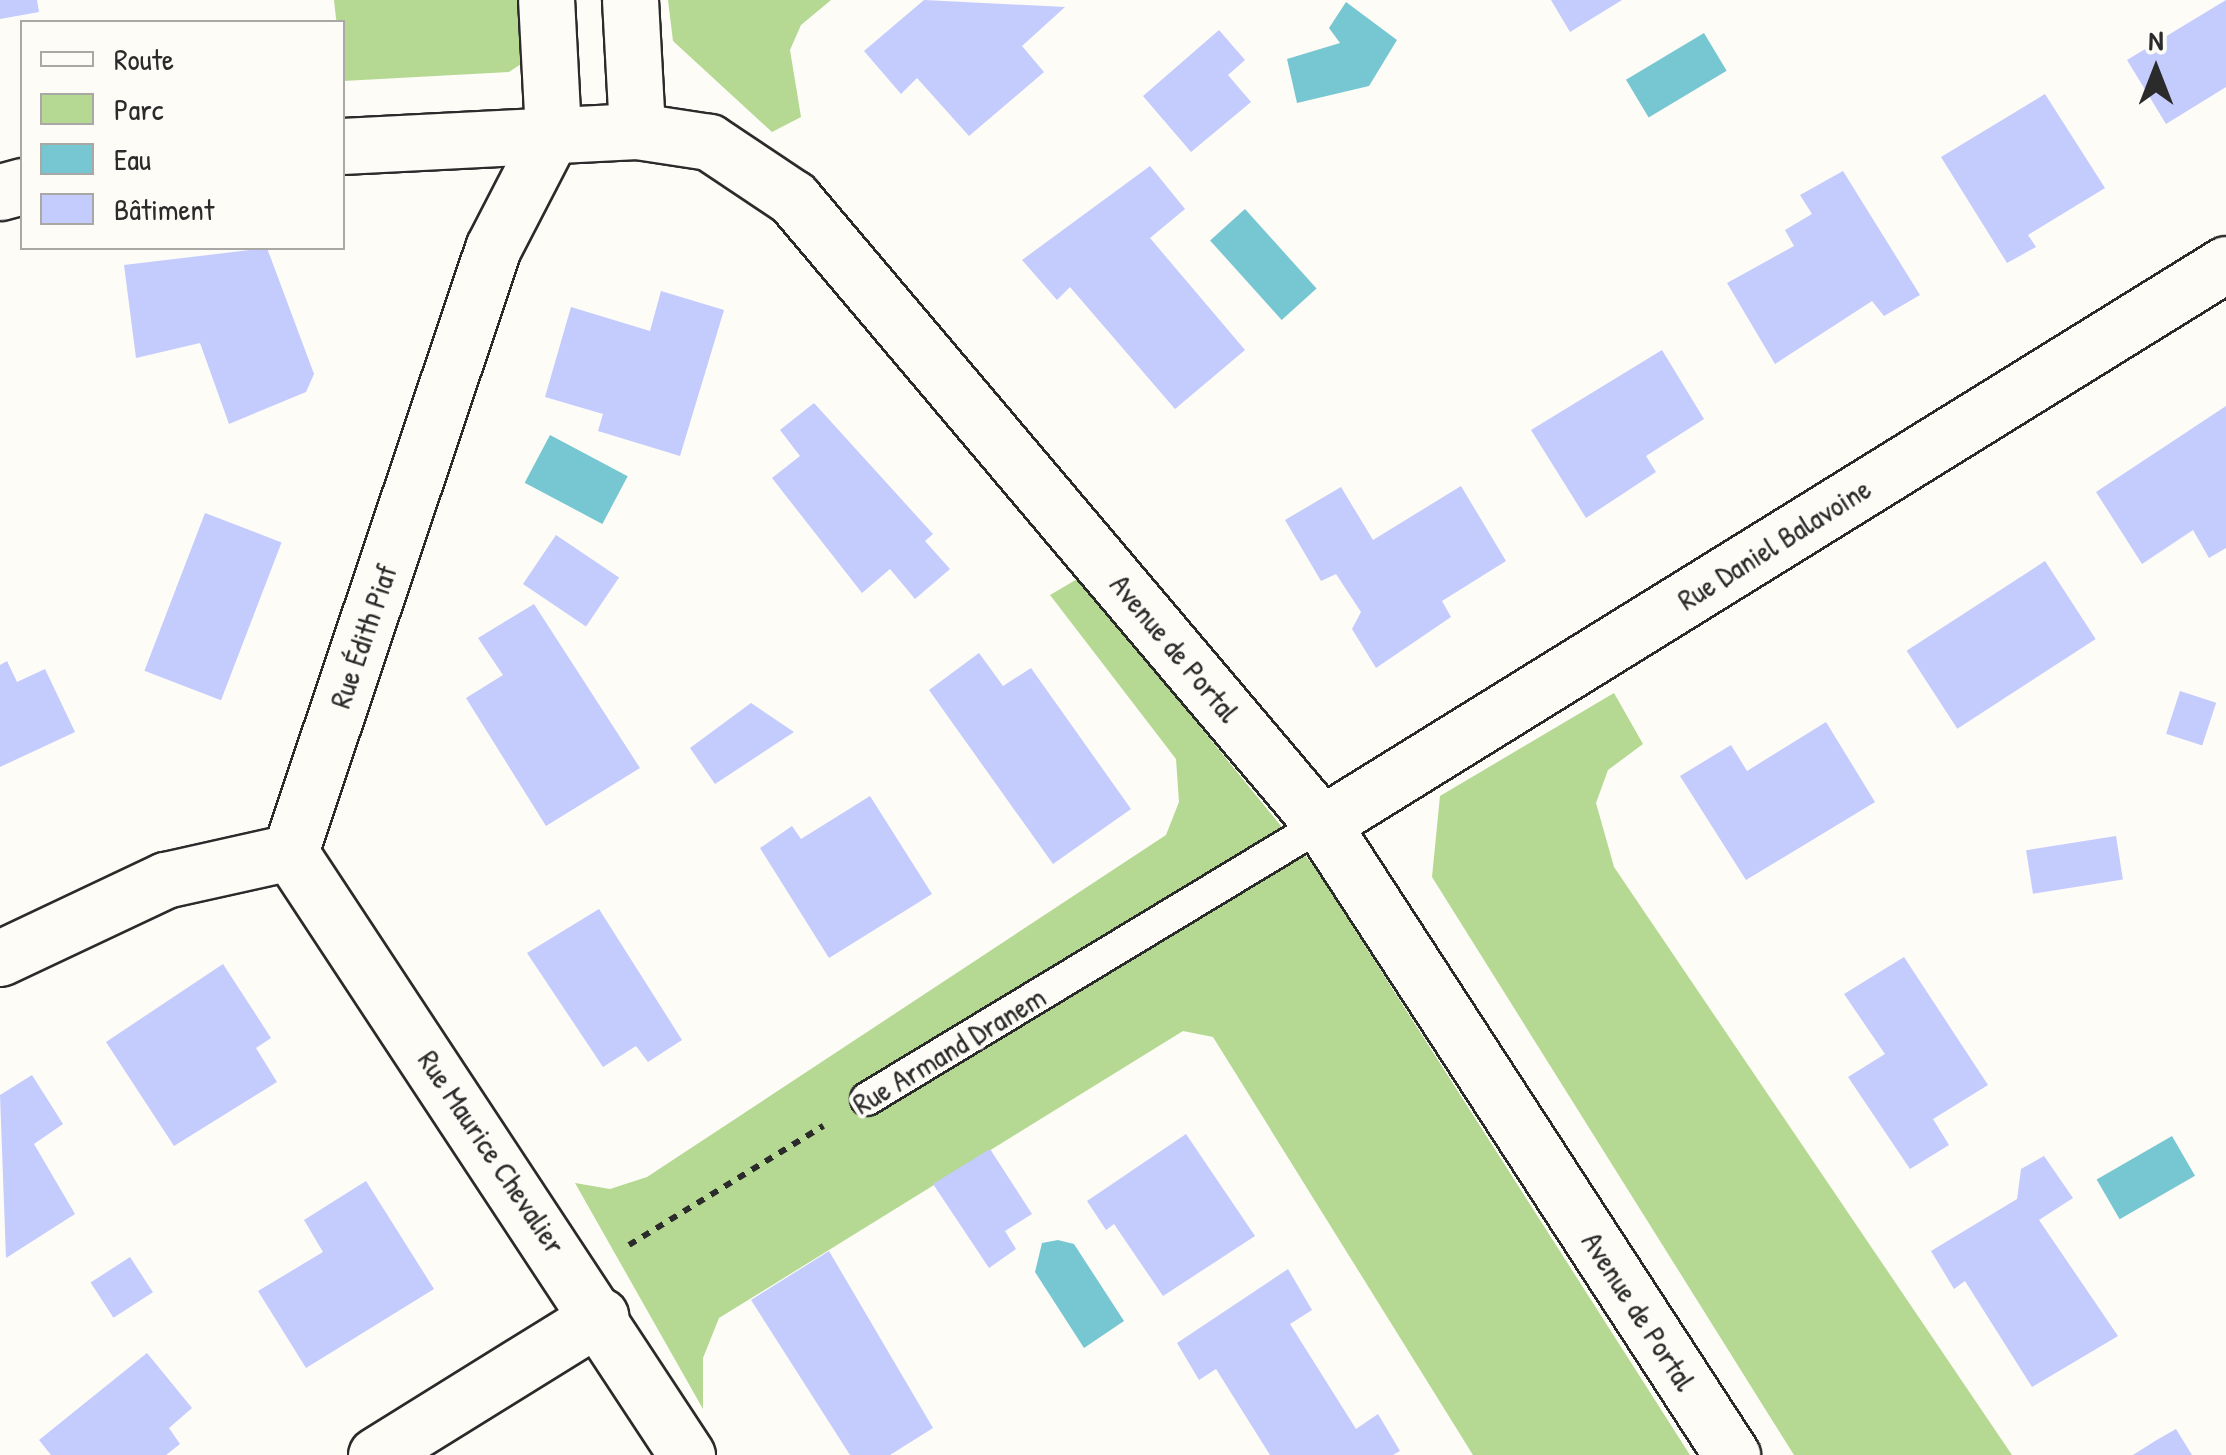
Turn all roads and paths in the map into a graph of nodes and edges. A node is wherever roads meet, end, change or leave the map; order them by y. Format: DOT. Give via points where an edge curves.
graph roads {
  1 [pos="546,0"];
  2 [pos="630,0"];
  3 [pos="637,131"];
  4 [pos="553,132"];
  5 [pos="345,146"];
  6 [pos="2226,264"];
  7 [pos="1322,824"];
  8 [pos="290,852"];
  9 [pos="0,958"];
  10 [pos="867,1099"];
  11 [pos="588,1297"];
  12 [pos="376,1455"];
  13 [pos="687,1455"];
  14 [pos="1732,1455"];
  1 -- 4 [label="street"];
  2 -- 3 [label="street"];
  3 -- 4 [label="street, Avenue de Portal"];
  3 -- 7 [label="street, Avenue de Portal" via="709,142 793,198"];
  4 -- 5 [label="street, Avenue de Portal"];
  4 -- 8 [label="street, Rue Édith Piaf" via="493,248"];
  6 -- 7 [label="street, Rue Daniel Balavoine"];
  7 -- 10 [label="lane, Rue Armand Dranem"];
  7 -- 14 [label="street, Avenue de Portal"];
  8 -- 9 [label="street" via="165,880"];
  8 -- 11 [label="street, Rue Maurice Chevalier"];
  10 -- 11 [label="path, Rue Armand Dranem"];
  11 -- 12 [label="street"];
  11 -- 13 [label="street, Rue Maurice Chevalier"];
}
